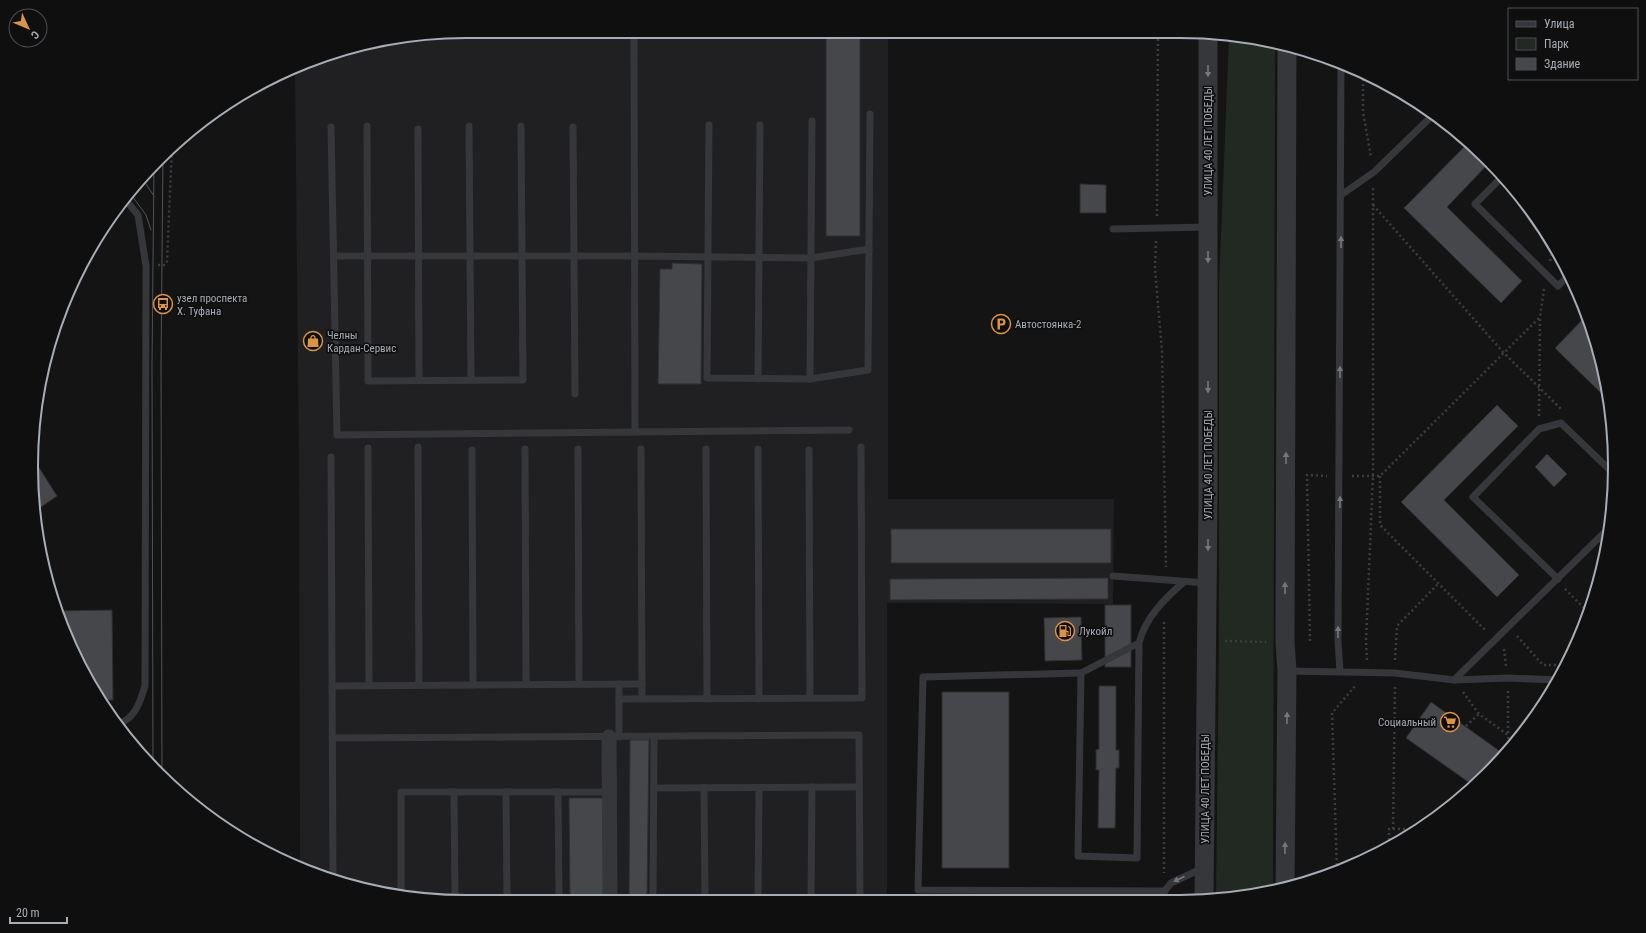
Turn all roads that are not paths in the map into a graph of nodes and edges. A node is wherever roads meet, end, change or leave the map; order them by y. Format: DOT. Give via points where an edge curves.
graph roads {
  1 [pos="634,38"];
  2 [pos="1208,39"];
  3 [pos="1287,52"];
  4 [pos="1341,70"];
  5 [pos="870,114"];
  6 [pos="1429,119"];
  7 [pos="812,121"];
  8 [pos="709,124"];
  9 [pos="760,125"];
  10 [pos="367,126"];
  11 [pos="470,126"];
  12 [pos="521,126"];
  13 [pos="331,127"];
  14 [pos="573,127"];
  15 [pos="418,129"];
  16 [pos="1498,180"];
  17 [pos="1341,195"];
  18 [pos="129,204"];
  19 [pos="1208,227"];
  20 [pos="1113,229"];
  21 [pos="869,250"];
  22 [pos="334,256"];
  23 [pos="368,256"];
  24 [pos="418,256"];
  25 [pos="470,256"];
  26 [pos="522,256"];
  27 [pos="574,256"];
  28 [pos="634,256"];
  29 [pos="708,257"];
  30 [pos="759,257"];
  31 [pos="811,258"];
  32 [pos="1565,279"];
  33 [pos="758,379"];
  34 [pos="810,379"];
  35 [pos="419,380"];
  36 [pos="471,380"];
  37 [pos="575,394"];
  38 [pos="849,430"];
  39 [pos="635,432"];
  40 [pos="418,447"];
  41 [pos="861,447"];
  42 [pos="368,448"];
  43 [pos="525,449"];
  44 [pos="578,449"];
  45 [pos="641,449"];
  46 [pos="758,449"];
  47 [pos="472,450"];
  48 [pos="706,450"];
  49 [pos="809,450"];
  50 [pos="331,457"];
  51 [pos="1608,468"];
  52 [pos="1602,535"];
  53 [pos="1113,576"];
  54 [pos="1557,580"];
  55 [pos="1184,582"];
  56 [pos="1208,583"];
  57 [pos="1139,643"];
  58 [pos="1287,671"];
  59 [pos="1340,671"];
  60 [pos="1082,673"];
  61 [pos="1454,680"];
  62 [pos="1552,680"];
  63 [pos="526,684"];
  64 [pos="579,684"];
  65 [pos="619,684"];
  66 [pos="642,684"];
  67 [pos="419,685"];
  68 [pos="473,685"];
  69 [pos="332,686"];
  70 [pos="369,686"];
  71 [pos="810,698"];
  72 [pos="619,699"];
  73 [pos="642,699"];
  74 [pos="707,699"];
  75 [pos="759,699"];
  76 [pos="123,722"];
  77 [pos="654,736"];
  78 [pos="614,737"];
  79 [pos="332,738"];
  80 [pos="812,787"];
  81 [pos="859,787"];
  82 [pos="654,788"];
  83 [pos="704,788"];
  84 [pos="759,788"];
  85 [pos="454,792"];
  86 [pos="506,792"];
  87 [pos="558,792"];
  88 [pos="609,792"];
  89 [pos="1205,867"];
  90 [pos="333,873"];
  91 [pos="1287,881"];
  92 [pos="401,890"];
  93 [pos="1165,891"];
  94 [pos="1204,894"];
  95 [pos="455,895"];
  96 [pos="507,895"];
  97 [pos="559,895"];
  98 [pos="610,895"];
  99 [pos="653,895"];
  100 [pos="705,895"];
  101 [pos="758,895"];
  102 [pos="810,895"];
  103 [pos="860,895"];
  104 [pos="1162,895"];
  1 -- 28 [label="lane"];
  2 -- 19 [label="street, УЛИЦА 40 ЛЕТ ПОБЕДЫ, one-way"];
  58 -- 3 [label="street, one-way"];
  4 -- 17 [label="lane"];
  5 -- 21 [label="lane"];
  6 -- 17 [label="lane" via="1374,172"];
  7 -- 31 [label="lane"];
  8 -- 29 [label="lane"];
  9 -- 30 [label="lane"];
  10 -- 23 [label="lane"];
  11 -- 25 [label="lane"];
  12 -- 26 [label="lane"];
  13 -- 22 [label="lane"];
  14 -- 27 [label="lane"];
  15 -- 24 [label="lane"];
  16 -- 32 [label="lane" via="1475,204 1558,286"];
  59 -- 17 [label="lane, one-way"];
  18 -- 76 [label="lane" via="138,214 146,266 145,686 138,708"];
  19 -- 20 [label="lane"];
  19 -- 56 [label="street, УЛИЦА 40 ЛЕТ ПОБЕДЫ, one-way"];
  21 -- 31 [label="lane"];
  21 -- 34 [label="lane" via="868,370"];
  22 -- 23 [label="lane"];
  22 -- 39 [label="lane" via="337,435"];
  23 -- 24 [label="lane"];
  23 -- 35 [label="lane" via="368,381"];
  24 -- 25 [label="lane"];
  24 -- 35 [label="lane"];
  25 -- 26 [label="lane"];
  25 -- 36 [label="lane"];
  26 -- 27 [label="lane"];
  26 -- 36 [label="lane" via="523,380"];
  27 -- 28 [label="lane"];
  27 -- 37 [label="lane"];
  28 -- 29 [label="lane"];
  28 -- 39 [label="lane"];
  29 -- 30 [label="lane"];
  29 -- 33 [label="lane" via="707,378"];
  30 -- 31 [label="lane"];
  30 -- 33 [label="lane"];
  31 -- 34 [label="lane"];
  33 -- 34 [label="lane"];
  35 -- 36 [label="lane"];
  38 -- 39 [label="lane"];
  40 -- 67 [label="lane"];
  41 -- 71 [label="lane" via="862,698"];
  42 -- 70 [label="lane"];
  43 -- 63 [label="lane"];
  44 -- 64 [label="lane"];
  45 -- 66 [label="lane"];
  46 -- 75 [label="lane"];
  47 -- 68 [label="lane"];
  48 -- 74 [label="lane"];
  49 -- 71 [label="lane"];
  50 -- 69 [label="lane"];
  51 -- 54 [label="lane" via="1561,423 1539,429 1473,497"];
  52 -- 54 [label="lane"];
  53 -- 55 [label="lane"];
  54 -- 61 [label="lane"];
  55 -- 56 [label="lane"];
  55 -- 57 [label="lane" via="1165,598 1142,631"];
  56 -- 89 [label="street, УЛИЦА 40 ЛЕТ ПОБЕДЫ"];
  57 -- 60 [label="lane"];
  57 -- 60 [label="lane" via="1137,858 1078,856"];
  58 -- 59 [label="lane"];
  91 -- 58 [label="street, one-way"];
  59 -- 61 [label="lane" via="1395,673"];
  60 -- 93 [label="lane" via="923,676 918,890"];
  61 -- 62 [label="lane"];
  63 -- 64 [label="lane"];
  63 -- 68 [label="lane"];
  64 -- 65 [label="lane"];
  65 -- 66 [label="lane"];
  65 -- 72 [label="lane"];
  66 -- 73 [label="lane"];
  67 -- 68 [label="lane"];
  67 -- 70 [label="lane"];
  69 -- 70 [label="lane"];
  69 -- 79 [label="lane"];
  71 -- 75 [label="lane"];
  72 -- 73 [label="lane"];
  72 -- 78 [label="lane"];
  73 -- 74 [label="lane"];
  74 -- 75 [label="lane"];
  77 -- 78 [label="lane"];
  77 -- 81 [label="lane" via="859,735"];
  77 -- 82 [label="lane"];
  78 -- 79 [label="lane"];
  78 -- 88 [label="street"];
  79 -- 90 [label="lane"];
  80 -- 81 [label="lane"];
  80 -- 84 [label="lane"];
  80 -- 102 [label="lane"];
  81 -- 103 [label="lane"];
  82 -- 83 [label="lane"];
  82 -- 99 [label="lane"];
  83 -- 84 [label="lane"];
  83 -- 100 [label="lane"];
  84 -- 101 [label="lane"];
  85 -- 86 [label="lane"];
  85 -- 92 [label="lane" via="401,792"];
  85 -- 95 [label="lane"];
  86 -- 87 [label="lane"];
  86 -- 96 [label="lane"];
  87 -- 88 [label="lane"];
  87 -- 97 [label="lane"];
  88 -- 98 [label="street"];
  89 -- 93 [label="lane, one-way" via="1171,883"];
  89 -- 94 [label="street, УЛИЦА 40 ЛЕТ ПОБЕДЫ"];
  93 -- 104 [label="lane"];
}
